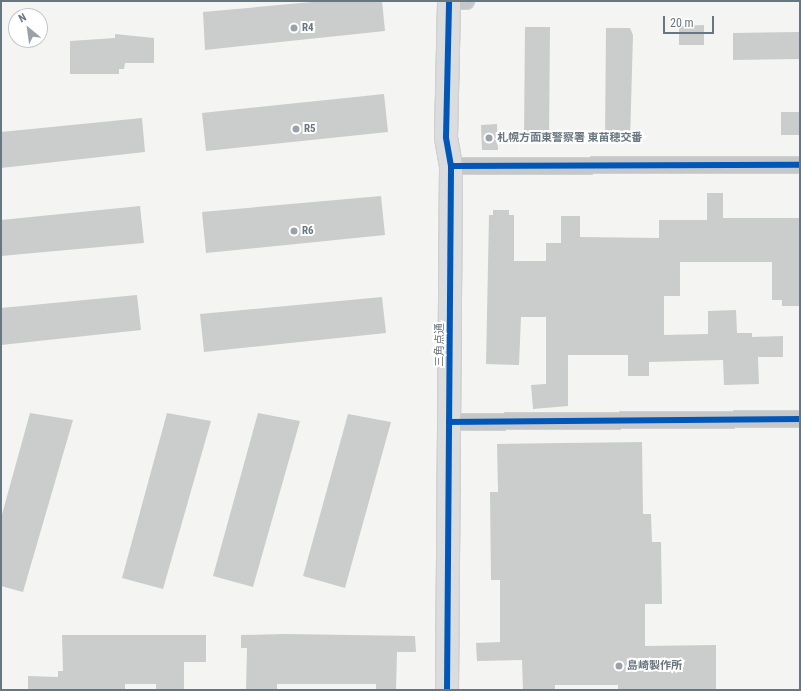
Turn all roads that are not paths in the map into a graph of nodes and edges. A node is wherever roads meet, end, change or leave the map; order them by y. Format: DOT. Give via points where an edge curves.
graph roads {
  1 [pos="449,1"];
  2 [pos="466,1"];
  3 [pos="800,165"];
  4 [pos="451,166"];
  5 [pos="800,419"];
  6 [pos="449,422"];
  7 [pos="448,690"];
  1 -- 2 [label="street"];
  1 -- 4 [label="street, 三角点通" via="446,137"];
  3 -- 4 [label="street"];
  4 -- 6 [label="street, 三角点通"];
  5 -- 6 [label="street"];
  6 -- 7 [label="street, 三角点通"];
}
